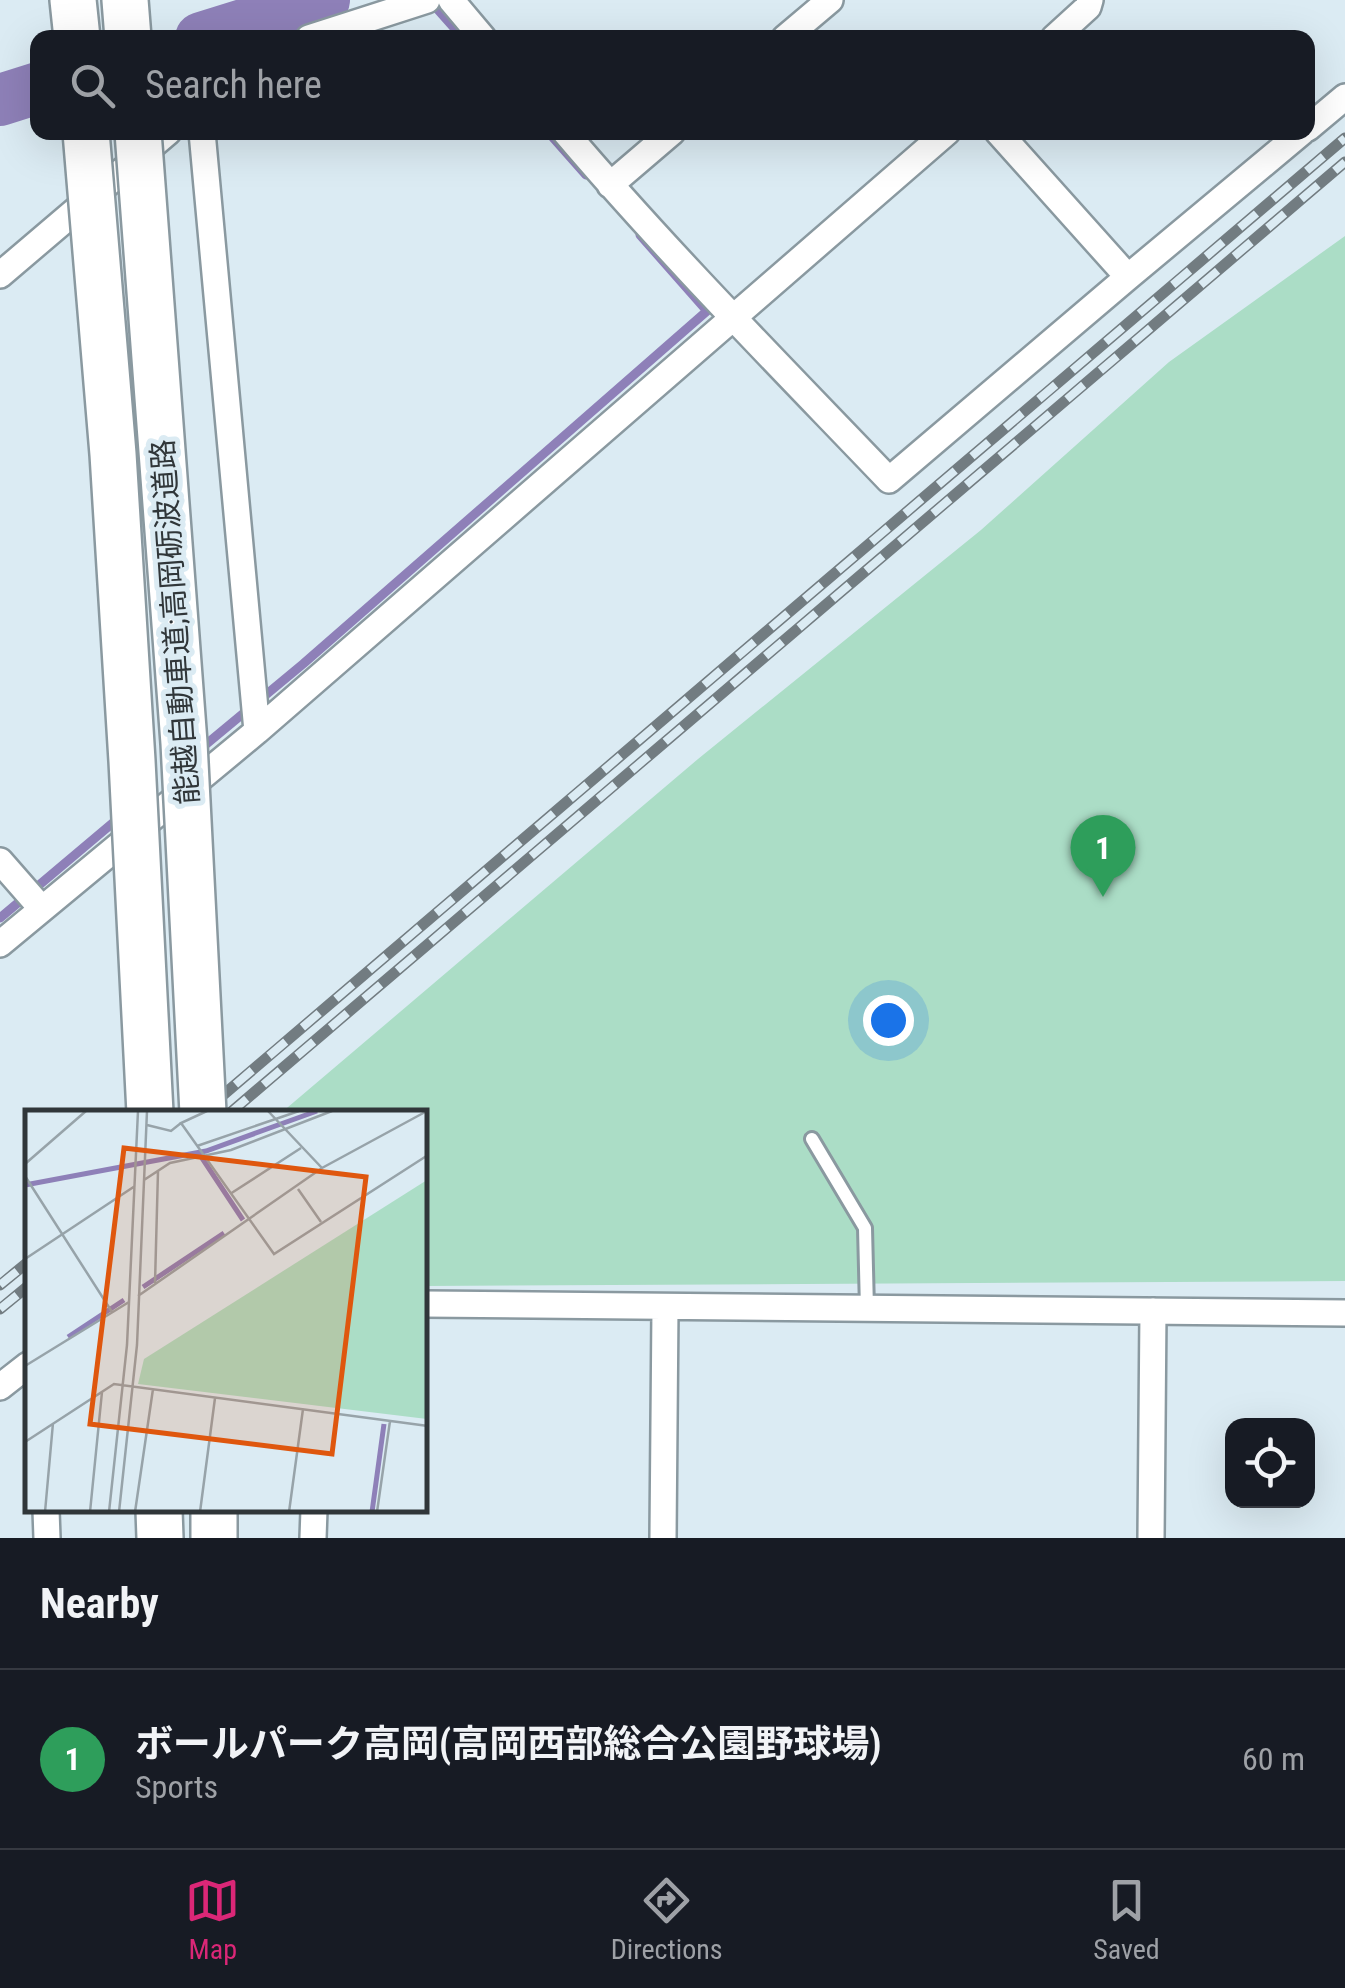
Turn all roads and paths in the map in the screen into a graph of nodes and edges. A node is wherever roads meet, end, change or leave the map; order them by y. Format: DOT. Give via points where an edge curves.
graph roads {
  1 [pos="73,0"];
  2 [pos="125,0"];
  3 [pos="451,0"];
  4 [pos="830,0"];
  5 [pos="1090,0"];
  6 [pos="418,3"];
  7 [pos="75,30"];
  8 [pos="127,30"];
  9 [pos="334,30"];
  10 [pos="476,30"];
  11 [pos="794,30"];
  12 [pos="1063,30"];
  13 [pos="1345,97"];
  14 [pos="1315,122"];
  15 [pos="87,140"];
  16 [pos="139,140"];
  17 [pos="159,140"];
  18 [pos="203,140"];
  19 [pos="572,140"];
  20 [pos="663,140"];
  21 [pos="938,140"];
  22 [pos="1005,140"];
  23 [pos="1293,140"];
  24 [pos="610,185"];
  25 [pos="0,275"];
  26 [pos="1128,277"];
  27 [pos="734,317"];
  28 [pos="256,720"];
  29 [pos="22,887"];
  30 [pos="0,944"];
  31 [pos="150,1110"];
  32 [pos="202,1110"];
  33 [pos="812,1140"];
  34 [pos="428,1304"];
  35 [pos="665,1308"];
  36 [pos="867,1309"];
  37 [pos="1153,1311"];
  38 [pos="1345,1314"];
  39 [pos="25,1367"];
  40 [pos="0,1388"];
  41 [pos="46,1513"];
  42 [pos="47,1538"];
  43 [pos="663,1538"];
  44 [pos="1151,1538"];
  1 -- 7 [label="highway"];
  2 -- 8 [label="highway"];
  3 -- 10 [label="street"];
  4 -- 11 [label="street"];
  5 -- 12 [label="street"];
  6 -- 9 [label="street"];
  13 -- 14 [label="street"];
  15 -- 31 [label="highway, 能越自動車道;高岡砺波道路, bridge" via="118,530"];
  16 -- 32 [label="highway, 能越自動車道;高岡砺波道路, bridge" via="184,743"];
  17 -- 25 [label="street"];
  18 -- 28 [label="street"];
  19 -- 24 [label="street"];
  20 -- 24 [label="street"];
  21 -- 27 [label="street"];
  22 -- 26 [label="street"];
  23 -- 26 [label="street"];
  24 -- 27 [label="street"];
  26 -- 27 [label="street" via="889,480"];
  27 -- 28 [label="street"];
  28 -- 29 [label="street"];
  29 -- 30 [label="street"];
  33 -- 36 [label="lane" via="864,1228"];
  34 -- 35 [label="street"];
  35 -- 36 [label="street"];
  35 -- 43 [label="street"];
  36 -- 37 [label="street"];
  37 -- 38 [label="street"];
  37 -- 44 [label="street"];
  39 -- 40 [label="street"];
  41 -- 42 [label="street"];
}
